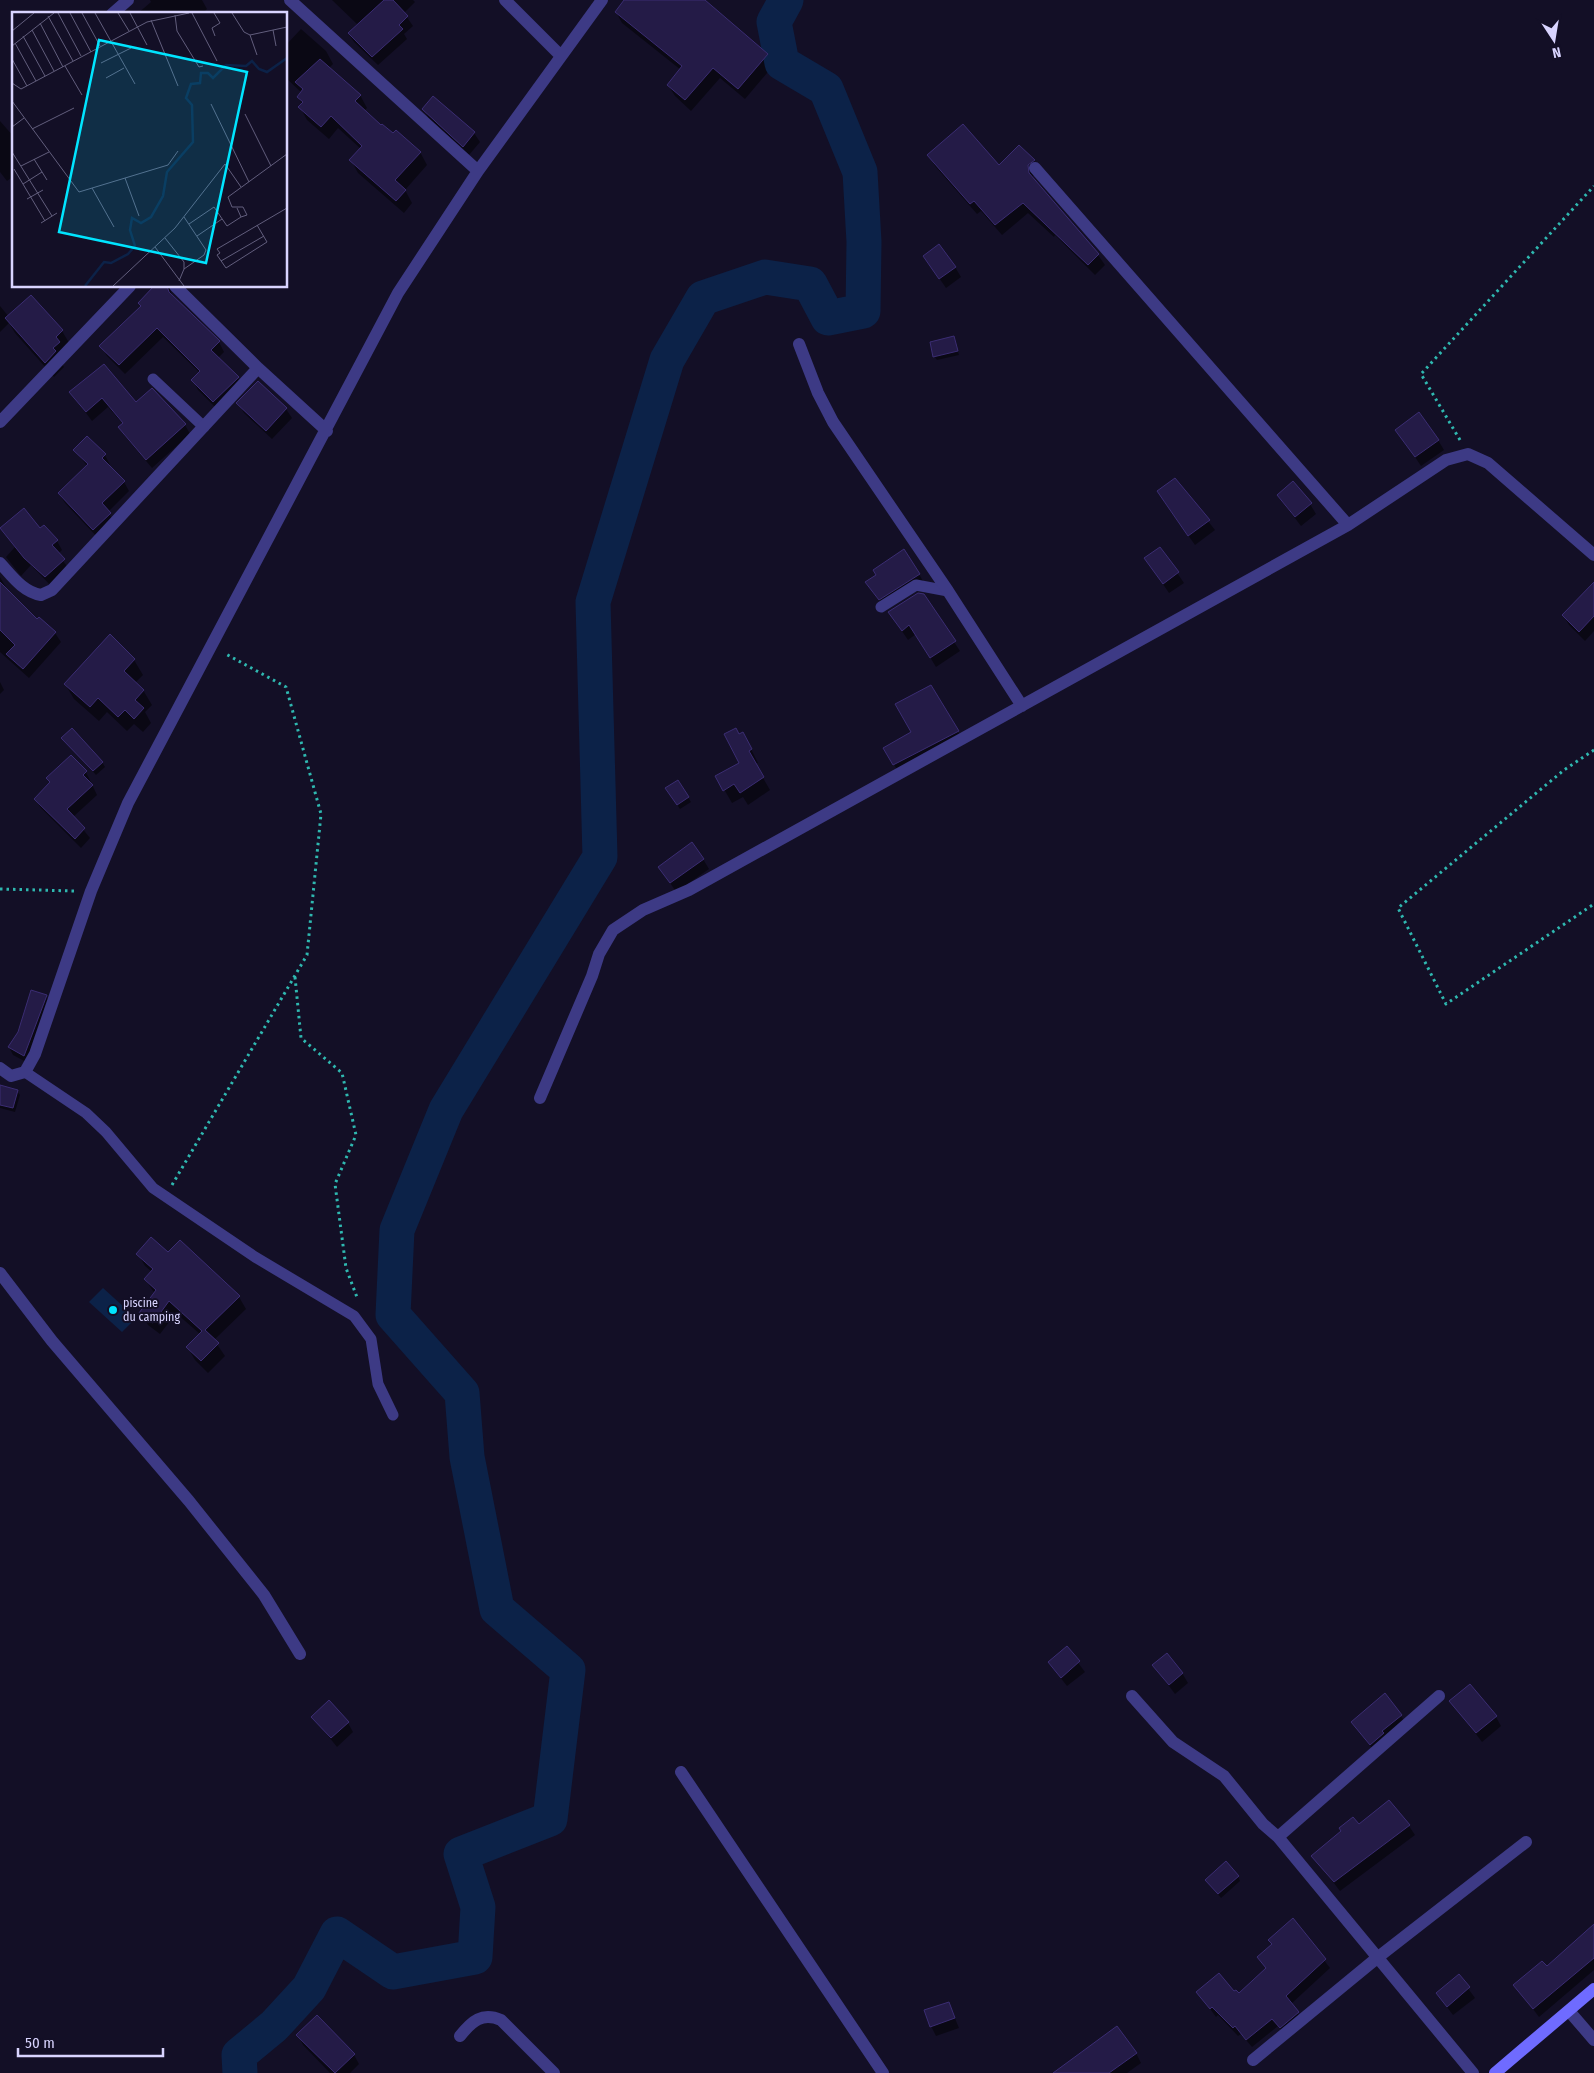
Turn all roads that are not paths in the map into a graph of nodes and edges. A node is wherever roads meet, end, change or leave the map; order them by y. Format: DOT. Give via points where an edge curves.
graph roads {
  1 [pos="128,0"];
  2 [pos="290,0"];
  3 [pos="505,0"];
  4 [pos="602,0"];
  5 [pos="114,12"];
  6 [pos="561,56"];
  7 [pos="1035,168"];
  8 [pos="478,171"];
  9 [pos="128,288"];
  10 [pos="177,288"];
  11 [pos="799,344"];
  12 [pos="258,368"];
  13 [pos="153,379"];
  14 [pos="0,422"];
  15 [pos="204,427"];
  16 [pos="326,431"];
  17 [pos="1348,525"];
  18 [pos="1594,555"];
  19 [pos="0,563"];
  20 [pos="948,590"];
  21 [pos="881,606"];
  22 [pos="1022,706"];
  23 [pos="0,1068"];
  24 [pos="25,1072"];
  25 [pos="540,1098"];
  26 [pos="0,1273"];
  27 [pos="393,1415"];
  28 [pos="300,1654"];
  29 [pos="1132,1696"];
  30 [pos="1439,1696"];
  31 [pos="681,1772"];
  32 [pos="1278,1837"];
  33 [pos="1526,1842"];
  34 [pos="1377,1958"];
  35 [pos="1594,1989"];
  36 [pos="1569,2010"];
  37 [pos="460,2036"];
  38 [pos="1594,2040"];
  39 [pos="1253,2060"];
  40 [pos="554,2073"];
  41 [pos="883,2073"];
  42 [pos="1473,2073"];
  43 [pos="1495,2073"];
  1 -- 5 [label="street"];
  2 -- 8 [label="street"];
  3 -- 6 [label="street"];
  4 -- 6 [label="street"];
  6 -- 8 [label="street"];
  7 -- 17 [label="street"];
  8 -- 16 [label="street" via="398,293"];
  9 -- 14 [label="street"];
  10 -- 12 [label="street"];
  11 -- 20 [label="street" via="833,422"];
  12 -- 15 [label="street"];
  12 -- 16 [label="street"];
  13 -- 15 [label="lane"];
  15 -- 19 [label="street" via="52,590 41,596 33,594"];
  16 -- 24 [label="street" via="128,803 91,891"];
  17 -- 18 [label="street" via="1446,460 1468,454 1488,463"];
  17 -- 22 [label="street"];
  20 -- 21 [label="lane" via="916,585"];
  20 -- 22 [label="street"];
  22 -- 25 [label="street" via="689,890 643,910 613,930 599,954"];
  23 -- 24 [label="street" via="11,1076"];
  24 -- 27 [label="lane" via="86,1113 153,1188 256,1257 354,1316 372,1339 378,1384"];
  26 -- 28 [label="street" via="52,1341 189,1501 264,1595"];
  29 -- 32 [label="street" via="1173,1742 1224,1776"];
  30 -- 32 [label="street"];
  31 -- 41 [label="street"];
  32 -- 34 [label="street"];
  33 -- 34 [label="street"];
  34 -- 39 [label="street"];
  34 -- 42 [label="street"];
  35 -- 36 [label="street"];
  36 -- 38 [label="street"];
  36 -- 43 [label="street"];
  37 -- 40 [label="street" via="471,2023 481,2017 492,2016 501,2020"];
}
